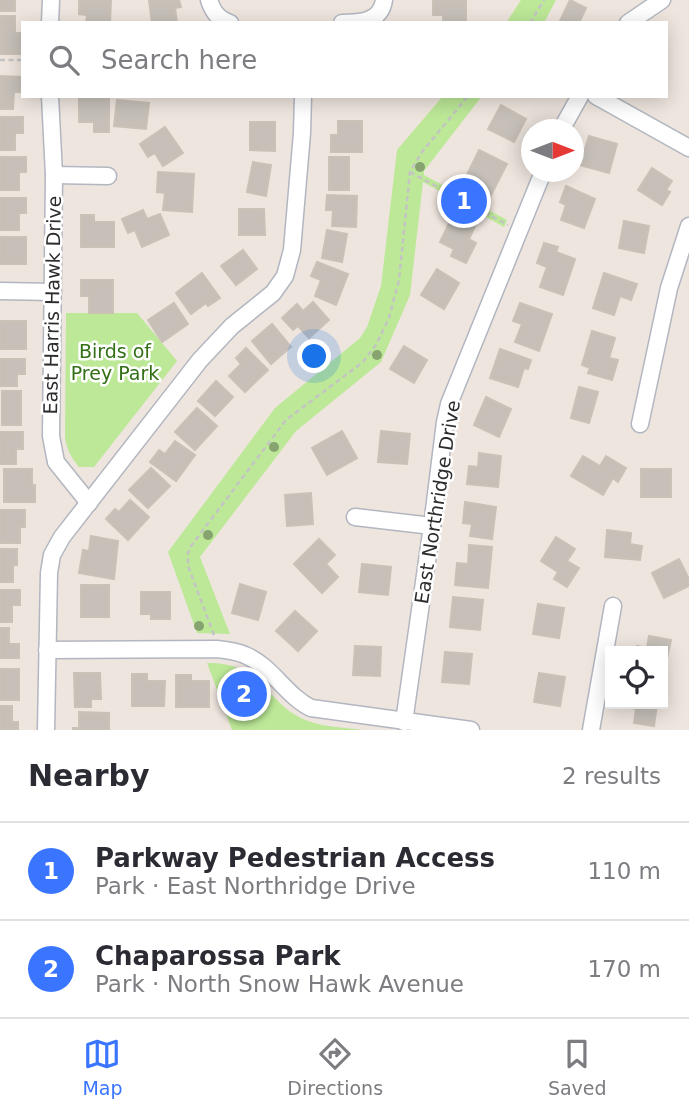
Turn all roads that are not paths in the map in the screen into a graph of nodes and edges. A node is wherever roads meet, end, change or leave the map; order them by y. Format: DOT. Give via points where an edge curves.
graph roads {
  1 [pos="51,0"];
  2 [pos="209,0"];
  3 [pos="662,0"];
  4 [pos="382,7"];
  5 [pos="224,20"];
  6 [pos="50,21"];
  7 [pos="366,21"];
  8 [pos="631,21"];
  9 [pos="50,98"];
  10 [pos="303,98"];
  11 [pos="579,98"];
  12 [pos="600,98"];
  13 [pos="567,119"];
  14 [pos="689,148"];
  15 [pos="54,175"];
  16 [pos="108,176"];
  17 [pos="539,182"];
  18 [pos="689,226"];
  19 [pos="0,291"];
  20 [pos="53,292"];
  21 [pos="640,424"];
  22 [pos="89,503"];
  23 [pos="355,516"];
  24 [pos="432,526"];
  25 [pos="613,606"];
  26 [pos="47,650"];
  27 [pos="404,722"];
  28 [pos="46,730"];
  29 [pos="471,730"];
  30 [pos="591,730"];
  1 -- 6 [label="street"];
  2 -- 5 [label="street"];
  3 -- 8 [label="street"];
  4 -- 7 [label="street"];
  9 -- 15 [label="street, East Harris Hawk Drive"];
  10 -- 22 [label="street" via="292,250 285,276 273,293 200,360"];
  11 -- 13 [label="street"];
  12 -- 14 [label="street"];
  15 -- 16 [label="street"];
  15 -- 20 [label="street, East Harris Hawk Drive"];
  17 -- 24 [label="street, East Northridge Drive" via="449,404"];
  18 -- 21 [label="street" via="669,288"];
  19 -- 20 [label="street"];
  20 -- 22 [label="street, East Harris Hawk Drive" via="51,436 56,462"];
  22 -- 26 [label="street" via="52,555"];
  23 -- 24 [label="street"];
  24 -- 27 [label="street, East Northridge Drive"];
  25 -- 30 [label="street"];
  26 -- 27 [label="street" via="232,651 259,663 311,708"];
  26 -- 28 [label="street"];
  27 -- 29 [label="street"];
}
